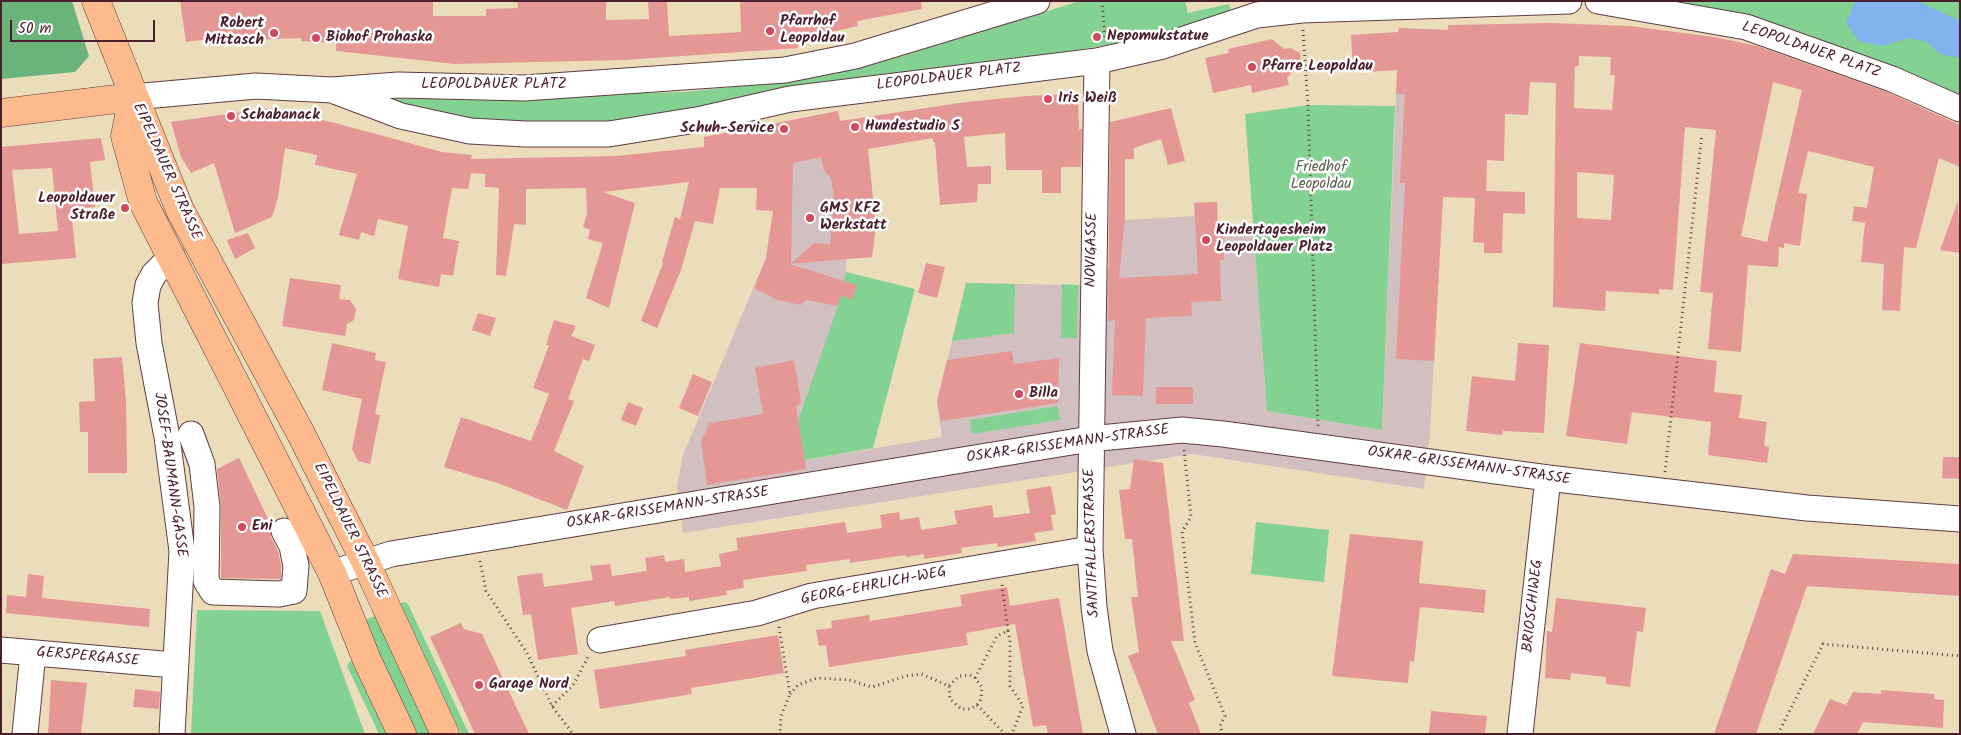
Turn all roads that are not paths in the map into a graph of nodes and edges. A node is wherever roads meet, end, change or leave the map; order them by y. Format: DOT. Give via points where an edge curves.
graph roads {
  1 [pos="96,1"];
  2 [pos="1037,1"];
  3 [pos="1569,1"];
  4 [pos="1598,1"];
  5 [pos="1257,8"];
  6 [pos="1102,59"];
  7 [pos="332,90"];
  8 [pos="133,97"];
  9 [pos="1960,109"];
  10 [pos="1,113"];
  11 [pos="172,256"];
  12 [pos="179,435"];
  13 [pos="1090,439"];
  14 [pos="1548,478"];
  15 [pos="1960,519"];
  16 [pos="284,530"];
  17 [pos="1090,549"];
  18 [pos="365,561"];
  19 [pos="332,573"];
  20 [pos="600,640"];
  21 [pos="1,650"];
  22 [pos="34,653"];
  23 [pos="174,665"];
  24 [pos="25,734"];
  25 [pos="172,734"];
  26 [pos="402,734"];
  27 [pos="445,734"];
  28 [pos="1123,734"];
  29 [pos="1520,734"];
  1 -- 8 [label="main road"];
  2 -- 7 [label="street, LEOPOLDAUER PLATZ" via="855,56 785,70 524,88 398,85"];
  3 -- 5 [label="street, LEOPOLDAUER PLATZ" via="1302,10"];
  4 -- 9 [label="street, LEOPOLDAUER PLATZ" via="1746,27 1892,78"];
  5 -- 6 [label="street, LEOPOLDAUER PLATZ" via="1164,46"];
  6 -- 7 [label="street, LEOPOLDAUER PLATZ" via="790,99 702,119 609,134 470,131 401,116"];
  6 -- 13 [label="street, NOVIGASSE"];
  7 -- 8 [label="street, LEOPOLDAUER PLATZ" via="256,86"];
  8 -- 10 [label="main road"];
  8 -- 11 [label="main road, EIPELDAUER STRASSE" via="125,136 138,189"];
  8 -- 18 [label="main road, EIPELDAUER STRASSE" via="180,210 300,432"];
  11 -- 12 [label="street, JOSEF-BAUMANN-GASSE" via="154,274 145,303 149,343"];
  11 -- 19 [label="main road, EIPELDAUER STRASSE"];
  12 -- 16 [label="street" via="202,464 206,498 206,581 213,592 279,594 294,591 296,566 292,546"];
  12 -- 23 [label="street, JOSEF-BAUMANN-GASSE" via="182,551"];
  13 -- 14 [label="street, OSKAR-GRISSEMANN-STRASSE" via="1182,430"];
  13 -- 17 [label="street, SANTIFALLERSTRASSE"];
  13 -- 18 [label="street, OSKAR-GRISSEMANN-STRASSE" via="391,554"];
  14 -- 15 [label="street, OSKAR-GRISSEMANN-STRASSE" via="1807,508"];
  14 -- 29 [label="street, BRIOSCHIWEG"];
  17 -- 20 [label="street, GEORG-EHRLICH-WEG" via="812,596 757,613"];
  17 -- 28 [label="street, SANTIFALLERSTRASSE" via="1100,651"];
  18 -- 19 [label="street, OSKAR-GRISSEMANN-STRASSE"];
  18 -- 27 [label="main road, EIPELDAUER STRASSE"];
  19 -- 26 [label="main road, EIPELDAUER STRASSE" via="367,660"];
  21 -- 22 [label="street, GERSPERGASSE"];
  22 -- 23 [label="street, GERSPERGASSE"];
  22 -- 24 [label="street"];
  23 -- 25 [label="street, JOSEF-BAUMANN-GASSE"];
}
